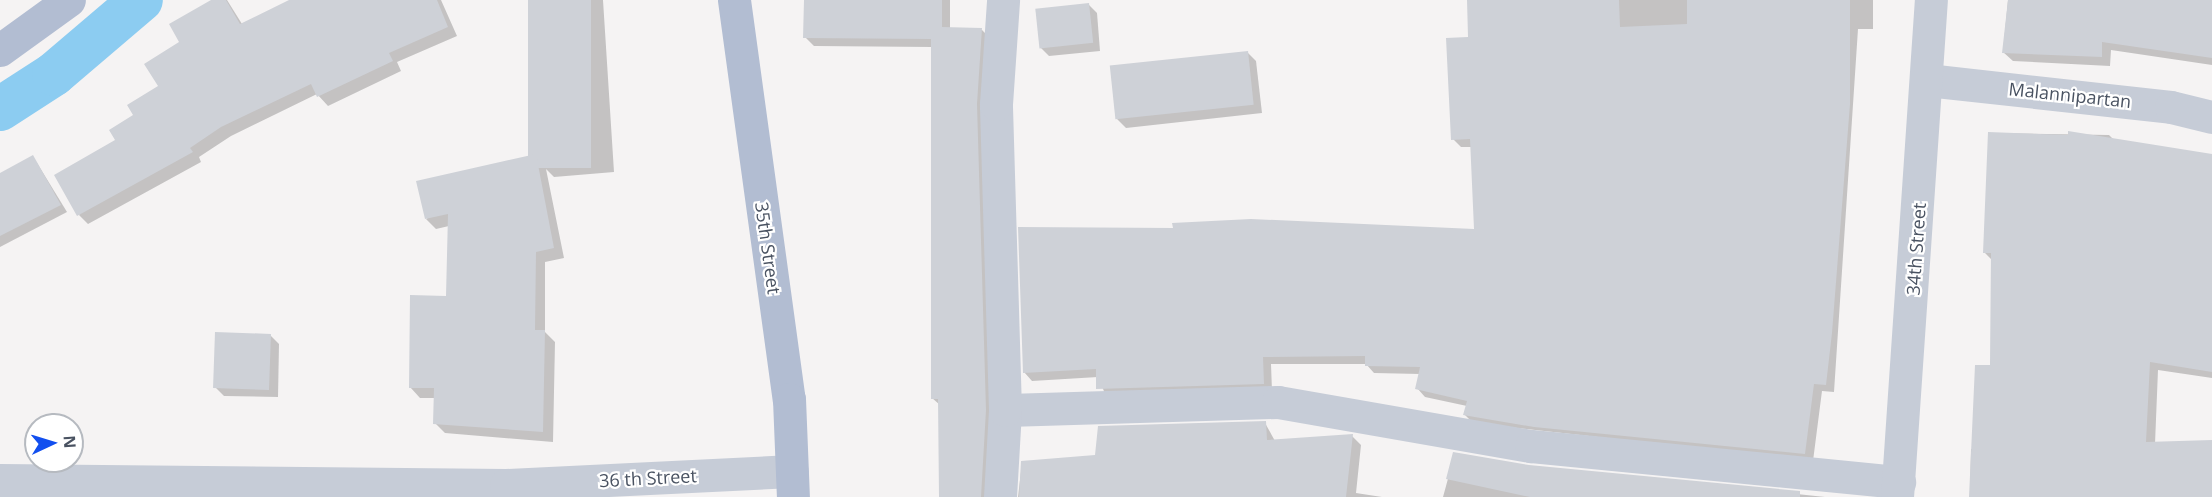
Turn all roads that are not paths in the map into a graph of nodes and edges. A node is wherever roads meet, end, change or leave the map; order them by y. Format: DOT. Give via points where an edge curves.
graph roads {
  1 [pos="69,0"];
  2 [pos="734,0"];
  3 [pos="1004,0"];
  4 [pos="1931,0"];
  5 [pos="0,50"];
  6 [pos="1927,80"];
  7 [pos="2212,117"];
  8 [pos="1005,410"];
  9 [pos="0,480"];
  10 [pos="793,484"];
  11 [pos="1898,489"];
  12 [pos="192,490"];
  13 [pos="1000,497"];
  1 -- 5 [label="main road"];
  2 -- 10 [label="main road, 35th Street" via="789,399"];
  3 -- 8 [label="street" via="996,104"];
  4 -- 6 [label="street, 34th Street"];
  6 -- 7 [label="street, Malannipartan" via="2171,107"];
  6 -- 11 [label="street, 34th Street"];
  8 -- 11 [label="street" via="1289,403 1531,446"];
  8 -- 13 [label="street"];
  9 -- 12 [label="street, 36 th Street"];
  10 -- 12 [label="street, 36 th Street"];
}
